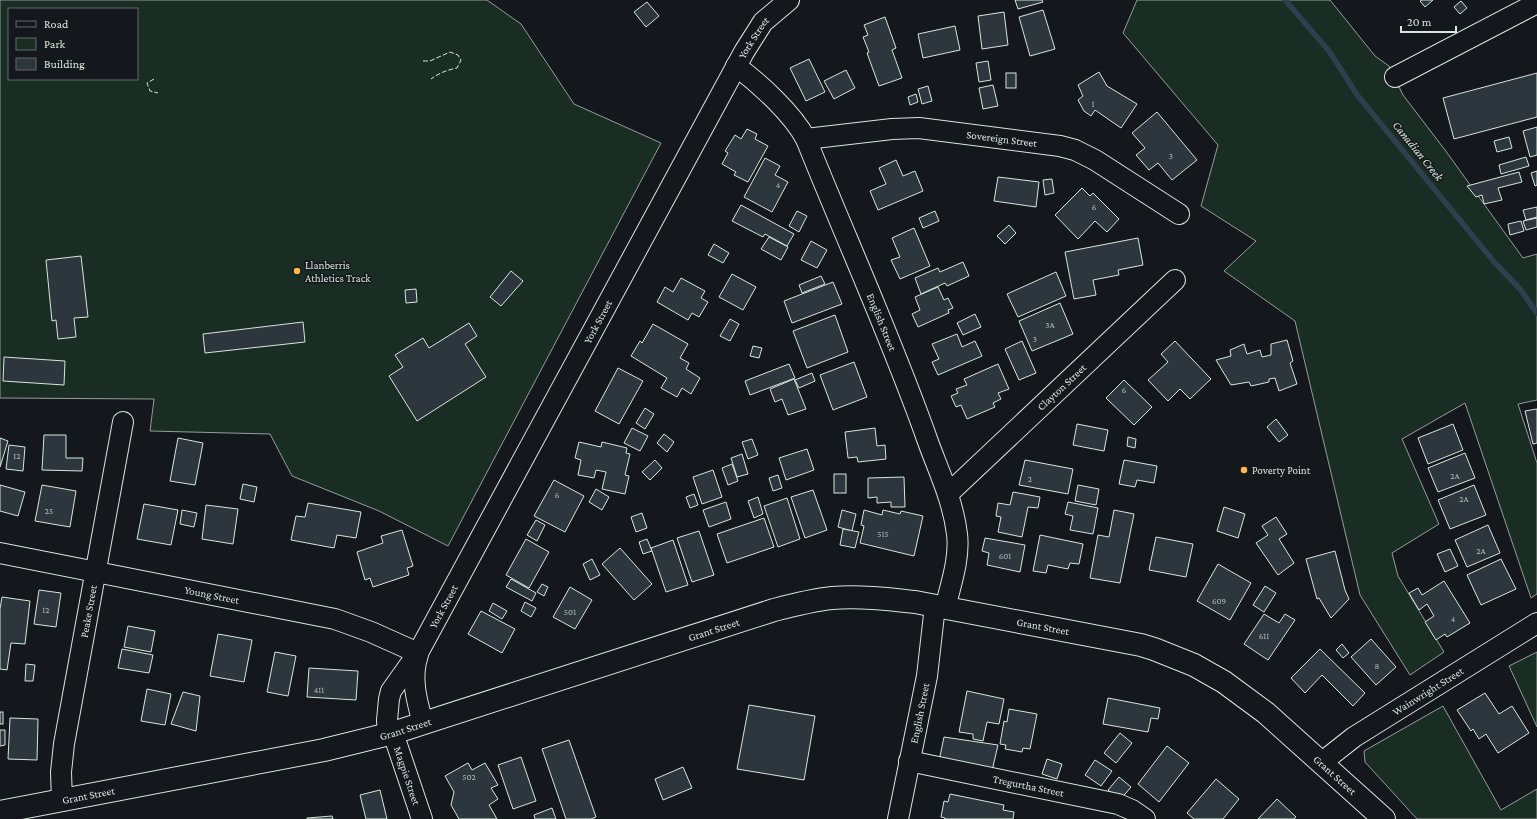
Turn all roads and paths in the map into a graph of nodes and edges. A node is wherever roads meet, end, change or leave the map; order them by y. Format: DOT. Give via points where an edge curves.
graph roads {
  1 [pos="789,0"];
  2 [pos="1537,3"];
  3 [pos="736,66"];
  4 [pos="1395,77"];
  5 [pos="806,139"];
  6 [pos="1178,214"];
  7 [pos="1175,280"];
  8 [pos="123,422"];
  9 [pos="948,494"];
  10 [pos="0,553"];
  11 [pos="96,572"];
  12 [pos="940,607"];
  13 [pos="1537,622"];
  14 [pos="418,653"];
  15 [pos="423,723"];
  16 [pos="391,734"];
  17 [pos="909,761"];
  18 [pos="1321,763"];
  19 [pos="62,801"];
  20 [pos="0,812"];
  21 [pos="41,812"];
  22 [pos="422,819"];
  23 [pos="898,819"];
  24 [pos="1145,819"];
  25 [pos="1384,819"];
  1 -- 3 [label="street, York Street" via="757,29"];
  2 -- 4 [label="street"];
  3 -- 5 [label="street, English Street" via="770,95 798,126"];
  3 -- 14 [label="street, York Street"];
  5 -- 6 [label="street, Sovereign Street" via="919,128 1060,146 1081,152 1095,160"];
  5 -- 9 [label="street, English Street" via="906,380"];
  7 -- 9 [label="street, Clayton Street"];
  8 -- 11 [label="street, Peake Street"];
  9 -- 12 [label="street, English Street" via="958,543 956,562"];
  10 -- 11 [label="street, Young Street"];
  11 -- 14 [label="street, Young Street" via="335,619"];
  11 -- 19 [label="street, Peake Street" via="64,744 61,772"];
  12 -- 15 [label="main road, Grant Street" via="876,598 830,598 799,604"];
  12 -- 17 [label="street, English Street"];
  12 -- 18 [label="main road, Grant Street" via="1141,645 1175,657 1213,676 1241,694 1282,726"];
  13 -- 18 [label="street, Wainwright Street" via="1354,737"];
  14 -- 15 [label="street, York Street" via="415,681"];
  14 -- 16 [label="street, York Street" via="391,691"];
  15 -- 16 [label="main road, Grant Street"];
  16 -- 19 [label="main road, Grant Street" via="324,750"];
  16 -- 22 [label="street, Magpie Street"];
  17 -- 23 [label="street, English Street"];
  17 -- 24 [label="street, Tregurtha Street" via="1118,804"];
  18 -- 25 [label="main road, Grant Street"];
  19 -- 21 [label="main road, Grant Street"];
  20 -- 21 [label="main road, Grant Street"];
}
